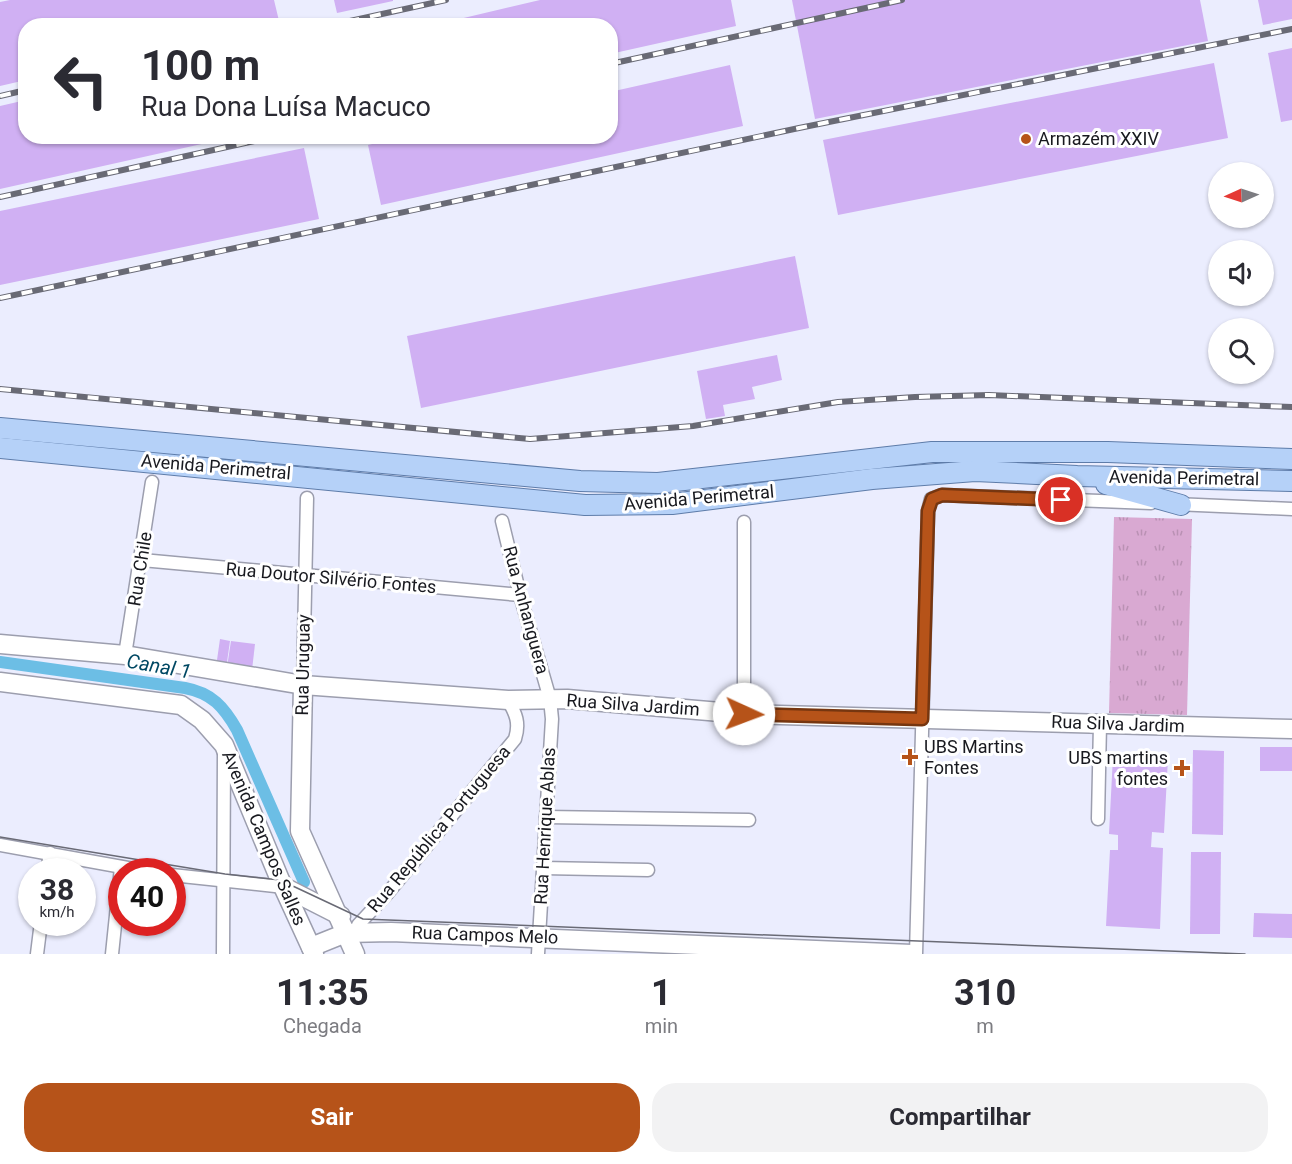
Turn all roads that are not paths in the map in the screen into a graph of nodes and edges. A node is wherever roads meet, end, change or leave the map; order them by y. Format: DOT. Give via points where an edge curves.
graph roads {
  1 [pos="0,428"];
  2 [pos="0,448"];
  3 [pos="1292,459"];
  4 [pos="1077,476"];
  5 [pos="1292,481"];
  6 [pos="152,482"];
  7 [pos="307,498"];
  8 [pos="1181,505"];
  9 [pos="1292,508"];
  10 [pos="502,521"];
  11 [pos="744,522"];
  12 [pos="142,560"];
  13 [pos="305,576"];
  14 [pos="520,595"];
  15 [pos="0,644"];
  16 [pos="126,655"];
  17 [pos="0,682"];
  18 [pos="303,685"];
  19 [pos="508,699"];
  20 [pos="550,699"];
  21 [pos="744,714"];
  22 [pos="922,719"];
  23 [pos="1100,724"];
  24 [pos="1292,729"];
  25 [pos="224,745"];
  26 [pos="546,817"];
  27 [pos="1098,819"];
  28 [pos="749,820"];
  29 [pos="300,831"];
  30 [pos="0,845"];
  31 [pos="50,853"];
  32 [pos="49,858"];
  33 [pos="108,864"];
  34 [pos="543,868"];
  35 [pos="648,870"];
  36 [pos="186,877"];
  37 [pos="224,883"];
  38 [pos="284,887"];
  39 [pos="338,915"];
  40 [pos="358,930"];
  41 [pos="40,936"];
  42 [pos="114,936"];
  43 [pos="538,945"];
  44 [pos="313,950"];
  45 [pos="38,954"];
  46 [pos="112,954"];
  47 [pos="223,954"];
  48 [pos="355,954"];
  49 [pos="914,954"];
  1 -- 3 [label="main road, Avenida Perimetral" via="580,481 658,483 932,452 1108,452"];
  2 -- 4 [label="main road, Avenida Perimetral" via="585,505 672,504 872,479 975,471"];
  4 -- 5 [label="main road, Avenida Perimetral"];
  4 -- 8 [label="main road"];
  6 -- 12 [label="street, Rua Chile"];
  7 -- 13 [label="street, Rua Uruguay"];
  8 -- 9 [label="street"];
  8 -- 22 [label="street" via="942,495 932,499 928,511"];
  10 -- 14 [label="street, Rua Anhanguera"];
  11 -- 21 [label="street"];
  12 -- 13 [label="street, Rua Doutor Silvério Fontes"];
  12 -- 16 [label="street, Rua Chile"];
  13 -- 14 [label="street, Rua Doutor Silvério Fontes"];
  13 -- 18 [label="street, Rua Uruguay"];
  14 -- 20 [label="street, Rua Anhanguera"];
  15 -- 16 [label="street, Rua Silva Jardim"];
  16 -- 18 [label="street, Rua Silva Jardim"];
  17 -- 25 [label="street, Avenida Campos Salles" via="181,705 202,720"];
  18 -- 19 [label="street, Rua Silva Jardim"];
  18 -- 29 [label="street, Rua Uruguay"];
  19 -- 20 [label="street, Rua Silva Jardim"];
  19 -- 40 [label="street, Rua República Portuguesa" via="519,724 515,739"];
  20 -- 21 [label="street, Rua Silva Jardim"];
  20 -- 26 [label="street, Rua Henrique Ablas"];
  21 -- 22 [label="street, Rua Silva Jardim"];
  22 -- 23 [label="street, Rua Silva Jardim"];
  22 -- 49 [label="street"];
  23 -- 24 [label="street, Rua Silva Jardim"];
  23 -- 27 [label="street"];
  25 -- 37 [label="street"];
  25 -- 38 [label="street, Avenida Campos Salles"];
  26 -- 28 [label="street"];
  26 -- 34 [label="street, Rua Henrique Ablas"];
  29 -- 39 [label="street, Avenida Campos Salles"];
  30 -- 31 [label="street"];
  31 -- 32 [label="street"];
  31 -- 33 [label="street"];
  34 -- 35 [label="street"];
  34 -- 43 [label="street, Rua Henrique Ablas"];
  36 -- 37 [label="street"];
  37 -- 38 [label="street"];
  37 -- 47 [label="street"];
  38 -- 39 [label="street"];
  38 -- 44 [label="street, Avenida Campos Salles"];
  39 -- 40 [label="street, Avenida Campos Salles"];
  40 -- 43 [label="street, Rua Campos Melo"];
  40 -- 44 [label="street"];
  40 -- 48 [label="street, Avenida Campos Salles"];
  41 -- 45 [label="street"];
  42 -- 46 [label="street"];
  43 -- 49 [label="street, Rua Campos Melo"];
}
